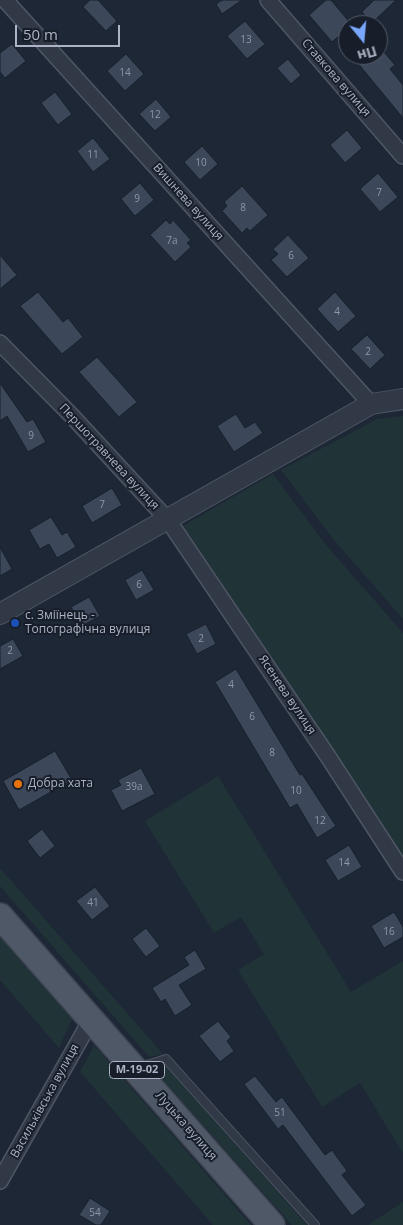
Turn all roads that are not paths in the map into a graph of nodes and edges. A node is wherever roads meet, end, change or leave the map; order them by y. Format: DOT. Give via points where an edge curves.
graph roads {
  1 [pos="5,0"];
  2 [pos="268,0"];
  3 [pos="403,156"];
  4 [pos="0,343"];
  5 [pos="403,399"];
  6 [pos="371,404"];
  7 [pos="168,520"];
  8 [pos="0,614"];
  9 [pos="403,872"];
  10 [pos="0,916"];
  11 [pos="91,1020"];
  12 [pos="136,1068"];
  13 [pos="0,1181"];
  14 [pos="272,1225"];
  15 [pos="315,1225"];
  1 -- 6 [label="street, Вишнева вулиця"];
  2 -- 3 [label="street, Ставкова вулиця"];
  4 -- 7 [label="street, Першотравнева вулиця"];
  5 -- 6 [label="street"];
  6 -- 7 [label="street"];
  7 -- 8 [label="street, Першотравнева вулиця"];
  7 -- 9 [label="street, Ясенева вулиця"];
  10 -- 11 [label="main road, Луцька вулиця / М-19-02"];
  11 -- 12 [label="main road, Луцька вулиця / М-19-02"];
  11 -- 13 [label="street, Васильківська вулиця"];
  12 -- 14 [label="main road, Луцька вулиця / М-19-02"];
  12 -- 15 [label="lane" via="166,1059"];
}
